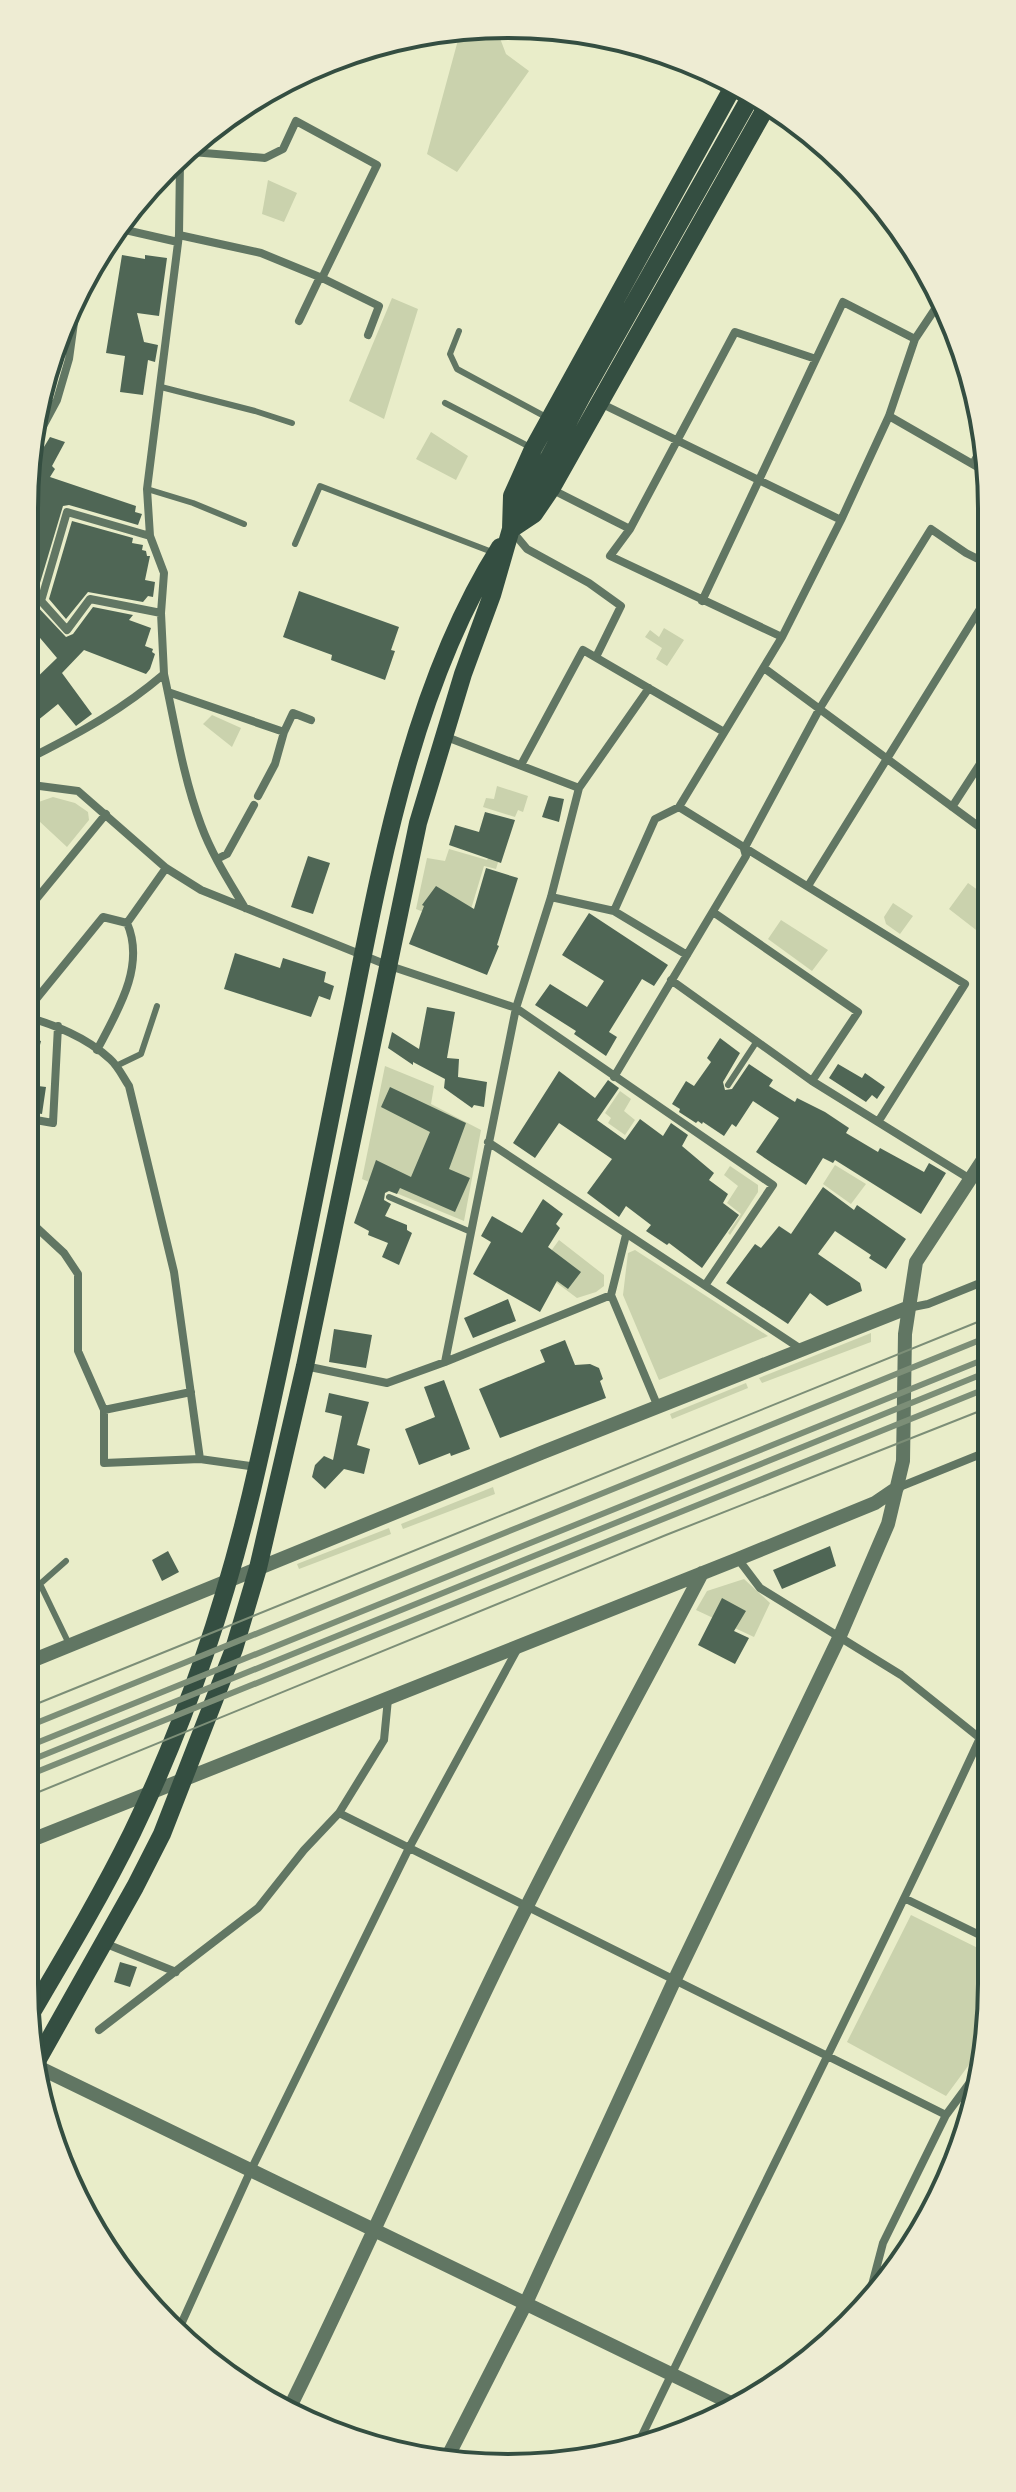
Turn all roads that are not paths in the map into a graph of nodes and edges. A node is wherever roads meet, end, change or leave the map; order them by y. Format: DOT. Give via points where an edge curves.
graph roads {
  1 [pos="729,93"];
  2 [pos="747,103"];
  3 [pos="763,113"];
  4 [pos="201,153"];
  5 [pos="180,172"];
  6 [pos="129,230"];
  7 [pos="179,238"];
  8 [pos="321,277"];
  9 [pos="934,310"];
  10 [pos="299,321"];
  11 [pos="459,331"];
  12 [pos="368,335"];
  13 [pos="915,339"];
  14 [pos="69,341"];
  15 [pos="816,359"];
  16 [pos="161,387"];
  17 [pos="50,402"];
  18 [pos="445,403"];
  19 [pos="600,403"];
  20 [pos="54,405"];
  21 [pos="889,416"];
  22 [pos="550,418"];
  23 [pos="46,419"];
  24 [pos="292,423"];
  25 [pos="678,441"];
  26 [pos="533,449"];
  27 [pos="975,460"];
  28 [pos="973,464"];
  29 [pos="976,466"];
  30 [pos="760,481"];
  31 [pos="147,489"];
  32 [pos="551,489"];
  33 [pos="841,520"];
  34 [pos="244,524"];
  35 [pos="511,529"];
  36 [pos="630,529"];
  37 [pos="150,536"];
  38 [pos="295,544"];
  39 [pos="496,553"];
  40 [pos="978,559"];
  41 [pos="702,601"];
  42 [pos="978,612"];
  43 [pos="161,613"];
  44 [pos="782,637"];
  45 [pos="596,657"];
  46 [pos="764,668"];
  47 [pos="164,674"];
  48 [pos="649,688"];
  49 [pos="168,692"];
  50 [pos="820,708"];
  51 [pos="311,720"];
  52 [pos="284,732"];
  53 [pos="724,732"];
  54 [pos="443,736"];
  55 [pos="38,754"];
  56 [pos="886,758"];
  57 [pos="521,765"];
  58 [pos="978,767"];
  59 [pos="579,788"];
  60 [pos="38,789"];
  61 [pos="679,807"];
  62 [pos="952,807"];
  63 [pos="106,814"];
  64 [pos="978,826"];
  65 [pos="744,849"];
  66 [pos="217,859"];
  67 [pos="166,868"];
  68 [pos="808,886"];
  69 [pos="38,897"];
  70 [pos="551,897"];
  71 [pos="245,908"];
  72 [pos="614,911"];
  73 [pos="713,912"];
  74 [pos="127,923"];
  75 [pos="363,955"];
  76 [pos="687,955"];
  77 [pos="387,965"];
  78 [pos="671,980"];
  79 [pos="38,998"];
  80 [pos="157,1006"];
  81 [pos="516,1008"];
  82 [pos="38,1020"];
  83 [pos="58,1026"];
  84 [pos="757,1041"];
  85 [pos="97,1050"];
  86 [pos="116,1066"];
  87 [pos="614,1077"];
  88 [pos="812,1081"];
  89 [pos="728,1085"];
  90 [pos="38,1120"];
  91 [pos="878,1122"];
  92 [pos="488,1142"];
  93 [pos="978,1167"];
  94 [pos="970,1179"];
  95 [pos="389,1197"];
  96 [pos="38,1229"];
  97 [pos="471,1232"];
  98 [pos="626,1235"];
  99 [pos="706,1284"];
  100 [pos="978,1284"];
  101 [pos="611,1295"];
  102 [pos="907,1308"];
  103 [pos="803,1350"];
  104 [pos="445,1362"];
  105 [pos="305,1366"];
  106 [pos="191,1392"];
  107 [pos="658,1407"];
  108 [pos="104,1410"];
  109 [pos="978,1455"];
  110 [pos="200,1459"];
  111 [pos="258,1467"];
  112 [pos="897,1488"];
  113 [pos="738,1559"];
  114 [pos="66,1561"];
  115 [pos="258,1568"];
  116 [pos="702,1573"];
  117 [pos="226,1584"];
  118 [pos="839,1638"];
  119 [pos="520,1645"];
  120 [pos="70,1646"];
  121 [pos="38,1659"];
  122 [pos="388,1699"];
  123 [pos="978,1736"];
  124 [pos="978,1742"];
  125 [pos="184,1779"];
  126 [pos="149,1793"];
  127 [pos="339,1813"];
  128 [pos="38,1837"];
  129 [pos="409,1848"];
  130 [pos="906,1899"];
  131 [pos="527,1906"];
  132 [pos="978,1934"];
  133 [pos="104,1943"];
  134 [pos="176,1972"];
  135 [pos="675,1979"];
  136 [pos="39,2000"];
  137 [pos="99,2030"];
  138 [pos="43,2053"];
  139 [pos="826,2055"];
  140 [pos="46,2068"];
  141 [pos="966,2087"];
  142 [pos="946,2115"];
  143 [pos="250,2172"];
  144 [pos="372,2232"];
  145 [pos="874,2279"];
  146 [pos="525,2305"];
  147 [pos="182,2322"];
  148 [pos="670,2376"];
  149 [pos="725,2401"];
  150 [pos="293,2402"];
  151 [pos="643,2434"];
  152 [pos="451,2450"];
  1 -- 22 [label="main road"];
  2 -- 35 [label="main road"];
  3 -- 19 [label="main road"];
  4 -- 8 [label="street" via="265,158 283,149 296,121 377,165"];
  5 -- 7 [label="street"];
  6 -- 7 [label="street"];
  7 -- 8 [label="street" via="261,253"];
  7 -- 16 [label="street"];
  8 -- 10 [label="street"];
  8 -- 12 [label="street" via="379,306"];
  9 -- 13 [label="street"];
  11 -- 22 [label="lane" via="450,354 457,369"];
  13 -- 15 [label="street" via="843,302"];
  13 -- 21 [label="street"];
  14 -- 20 [label="street" via="69,359"];
  15 -- 25 [label="street" via="735,332"];
  15 -- 30 [label="street"];
  16 -- 24 [label="lane"];
  16 -- 31 [label="street"];
  17 -- 20 [label="lane"];
  18 -- 26 [label="lane"];
  19 -- 25 [label="street"];
  19 -- 32 [label="main road"];
  20 -- 23 [label="street"];
  21 -- 28 [label="street"];
  21 -- 33 [label="street"];
  22 -- 26 [label="main road"];
  25 -- 30 [label="street"];
  25 -- 36 [label="street"];
  26 -- 35 [label="main road" via="512,496"];
  27 -- 28 [label="street"];
  28 -- 29 [label="street"];
  30 -- 33 [label="street"];
  30 -- 41 [label="street"];
  31 -- 34 [label="lane"];
  31 -- 37 [label="street"];
  32 -- 35 [label="main road" via="534,514"];
  32 -- 36 [label="street"];
  33 -- 44 [label="street"];
  35 -- 39 [label="main road"];
  35 -- 45 [label="street" via="527,549 621,606"];
  35 -- 54 [label="main road"];
  36 -- 41 [label="street" via="610,556"];
  37 -- 43 [label="street" via="164,573"];
  37 -- 43 [label="street" via="67,512 41,601 67,630 90,599"];
  38 -- 39 [label="lane" via="320,486"];
  39 -- 75 [label="main road" via="470,599 420,728"];
  40 -- 50 [label="street" via="931,529"];
  41 -- 44 [label="street"];
  42 -- 56 [label="street"];
  43 -- 47 [label="street"];
  44 -- 46 [label="street"];
  45 -- 48 [label="street"];
  45 -- 57 [label="street" via="583,650"];
  46 -- 50 [label="street"];
  46 -- 53 [label="street"];
  47 -- 49 [label="street"];
  47 -- 55 [label="street" via="101,721"];
  48 -- 53 [label="street"];
  48 -- 59 [label="street"];
  49 -- 52 [label="street"];
  49 -- 66 [label="street" via="189,786"];
  50 -- 56 [label="street"];
  50 -- 65 [label="street"];
  51 -- 52 [label="street" via="293,713"];
  52 -- 66 [label="street" via="275,764 227,854"];
  53 -- 61 [label="street"];
  54 -- 57 [label="street"];
  54 -- 77 [label="main road"];
  56 -- 62 [label="street"];
  56 -- 68 [label="street"];
  57 -- 59 [label="street"];
  58 -- 62 [label="street"];
  59 -- 70 [label="street"];
  60 -- 63 [label="street" via="78,791"];
  61 -- 65 [label="street"];
  61 -- 72 [label="street" via="655,819"];
  62 -- 64 [label="street"];
  63 -- 67 [label="street"];
  63 -- 69 [label="street"];
  65 -- 68 [label="street"];
  65 -- 73 [label="street" via="746,856"];
  66 -- 71 [label="street"];
  67 -- 71 [label="street"];
  67 -- 74 [label="street"];
  68 -- 91 [label="street" via="965,984"];
  70 -- 72 [label="street"];
  70 -- 81 [label="street"];
  71 -- 75 [label="street"];
  72 -- 76 [label="street"];
  73 -- 76 [label="street"];
  73 -- 88 [label="street" via="858,1012"];
  74 -- 79 [label="street" via="103,917"];
  74 -- 85 [label="street" via="135,939 127,990"];
  75 -- 77 [label="street"];
  75 -- 111 [label="main road"];
  76 -- 78 [label="street"];
  77 -- 81 [label="street"];
  77 -- 105 [label="main road"];
  78 -- 84 [label="street"];
  78 -- 87 [label="street"];
  80 -- 86 [label="lane" via="141,1054"];
  81 -- 87 [label="street"];
  81 -- 92 [label="street"];
  82 -- 83 [label="street"];
  83 -- 85 [label="street"];
  83 -- 90 [label="street" via="53,1123"];
  84 -- 88 [label="street"];
  84 -- 89 [label="lane"];
  85 -- 86 [label="street"];
  86 -- 106 [label="street" via="129,1086 174,1272"];
  87 -- 99 [label="street" via="773,1185"];
  88 -- 91 [label="street"];
  91 -- 94 [label="street"];
  92 -- 97 [label="street"];
  92 -- 98 [label="street"];
  93 -- 94 [label="street"];
  94 -- 102 [label="street" via="916,1262"];
  95 -- 97 [label="lane"];
  96 -- 108 [label="street" via="78,1274 78,1351"];
  97 -- 104 [label="street"];
  98 -- 99 [label="street"];
  98 -- 101 [label="street"];
  99 -- 103 [label="street"];
  100 -- 102 [label="street"];
  101 -- 104 [label="street"];
  101 -- 107 [label="street"];
  102 -- 103 [label="street"];
  102 -- 112 [label="street" via="903,1461"];
  103 -- 107 [label="street"];
  104 -- 105 [label="street" via="387,1383"];
  105 -- 115 [label="main road"];
  106 -- 108 [label="street"];
  106 -- 110 [label="street"];
  107 -- 115 [label="street"];
  108 -- 110 [label="street" via="104,1463"];
  109 -- 112 [label="street"];
  110 -- 111 [label="street"];
  111 -- 117 [label="main road"];
  112 -- 113 [label="street" via="875,1503"];
  112 -- 118 [label="street" via="888,1524"];
  113 -- 116 [label="street"];
  113 -- 118 [label="street" via="760,1588"];
  114 -- 120 [label="lane" via="40,1584"];
  115 -- 117 [label="street"];
  115 -- 125 [label="main road" via="234,1649"];
  116 -- 119 [label="street"];
  116 -- 131 [label="street"];
  117 -- 120 [label="street"];
  117 -- 126 [label="main road"];
  118 -- 123 [label="street" via="901,1675"];
  118 -- 135 [label="street"];
  119 -- 122 [label="street"];
  119 -- 129 [label="street"];
  120 -- 121 [label="street"];
  122 -- 125 [label="street"];
  122 -- 127 [label="street" via="384,1740"];
  124 -- 130 [label="street"];
  125 -- 126 [label="street"];
  125 -- 133 [label="main road" via="162,1834"];
  126 -- 128 [label="street"];
  126 -- 136 [label="main road" via="110,1875"];
  127 -- 129 [label="street"];
  127 -- 134 [label="street" via="258,1908"];
  129 -- 131 [label="street"];
  129 -- 143 [label="street"];
  130 -- 132 [label="street"];
  130 -- 139 [label="street"];
  131 -- 135 [label="street"];
  131 -- 144 [label="street"];
  133 -- 134 [label="street"];
  133 -- 138 [label="main road"];
  134 -- 137 [label="street"];
  135 -- 139 [label="street"];
  135 -- 146 [label="street"];
  139 -- 142 [label="street"];
  139 -- 148 [label="street"];
  140 -- 143 [label="street"];
  141 -- 142 [label="street"];
  142 -- 145 [label="street" via="883,2243"];
  143 -- 144 [label="street"];
  143 -- 147 [label="street"];
  144 -- 146 [label="street"];
  144 -- 150 [label="street"];
  146 -- 148 [label="street"];
  146 -- 152 [label="street"];
  148 -- 149 [label="street"];
  148 -- 151 [label="street"];
}
